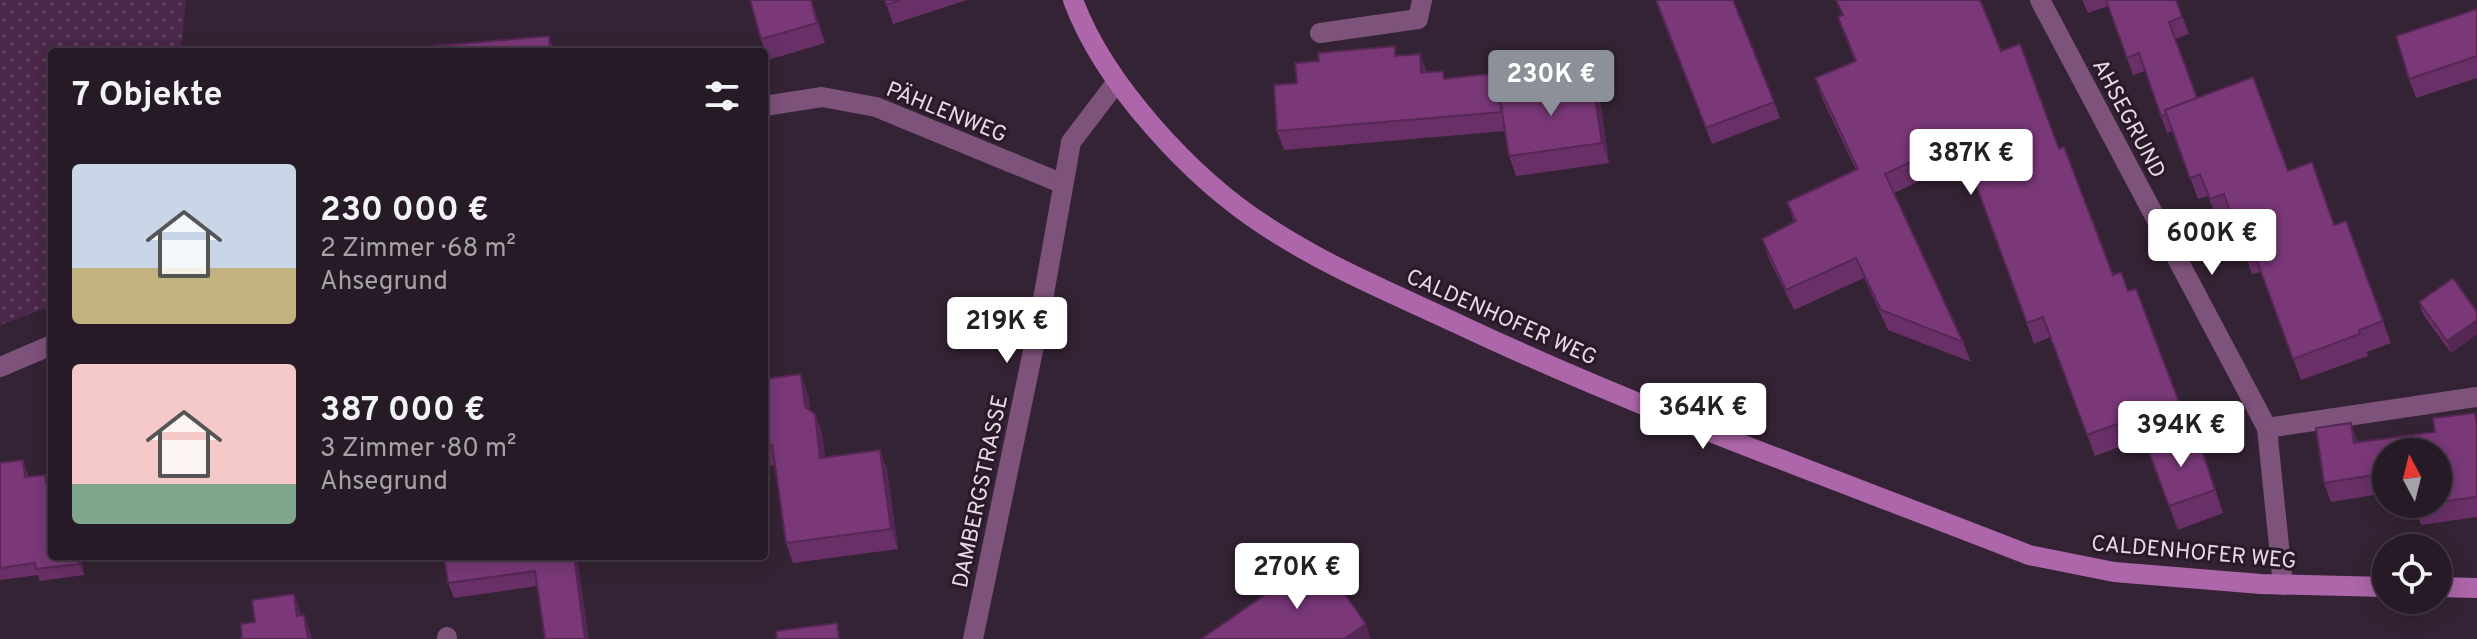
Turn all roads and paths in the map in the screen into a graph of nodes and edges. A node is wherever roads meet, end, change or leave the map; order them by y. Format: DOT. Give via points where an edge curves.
graph roads {
  1 [pos="1073,0"];
  2 [pos="1422,0"];
  3 [pos="2040,0"];
  4 [pos="1320,33"];
  5 [pos="1116,83"];
  6 [pos="768,105"];
  7 [pos="1061,183"];
  8 [pos="48,347"];
  9 [pos="0,367"];
  10 [pos="2477,397"];
  11 [pos="2267,428"];
  12 [pos="2283,585"];
  13 [pos="2372,587"];
  14 [pos="2452,587"];
  15 [pos="2477,588"];
  16 [pos="973,639"];
  1 -- 5 [label="main road, CALDENHOFER WEG"];
  2 -- 4 [label="street" via="1418,19"];
  3 -- 11 [label="street, AHSEGRUND"];
  5 -- 7 [label="street, DAMBERGSTRASSE" via="1071,142"];
  5 -- 12 [label="main road, CALDENHOFER WEG" via="1184,159 1265,226 1340,269 1544,365 2029,555 2114,572"];
  6 -- 7 [label="street, PÄHLENWEG" via="822,97 876,107"];
  7 -- 16 [label="street, DAMBERGSTRASSE" via="1039,322"];
  8 -- 9 [label="street"];
  10 -- 11 [label="street"];
  11 -- 12 [label="street, AHSEGRUND"];
  12 -- 13 [label="main road, CALDENHOFER WEG"];
  14 -- 15 [label="main road"];
}
